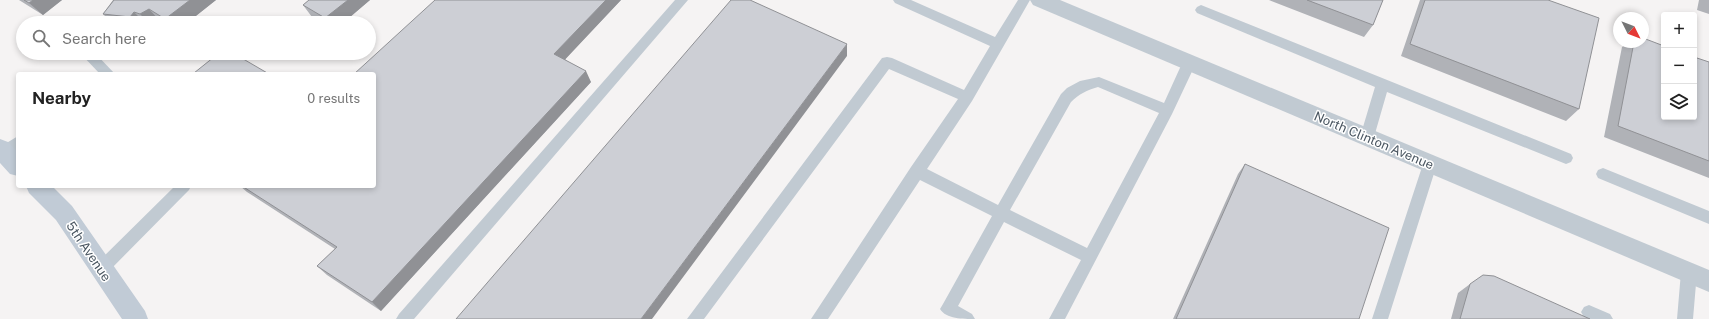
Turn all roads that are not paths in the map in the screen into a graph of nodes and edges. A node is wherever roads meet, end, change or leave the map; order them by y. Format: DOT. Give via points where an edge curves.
graph roads {
  1 [pos="682,0"];
  2 [pos="899,0"];
  3 [pos="1024,0"];
  4 [pos="1040,0"];
  5 [pos="1201,10"];
  6 [pos="998,44"];
  7 [pos="94,60"];
  8 [pos="1189,63"];
  9 [pos="106,72"];
  10 [pos="1382,84"];
  11 [pos="967,97"];
  12 [pos="1167,110"];
  13 [pos="1367,137"];
  14 [pos="7,148"];
  15 [pos="1566,158"];
  16 [pos="16,164"];
  17 [pos="1430,164"];
  18 [pos="916,171"];
  19 [pos="1603,174"];
  20 [pos="45,188"];
  21 [pos="182,188"];
  22 [pos="1001,213"];
  23 [pos="1709,218"];
  24 [pos="1090,257"];
  25 [pos="100,269"];
  26 [pos="1689,272"];
  27 [pos="1709,281"];
  28 [pos="1589,312"];
  29 [pos="136,319"];
  30 [pos="404,319"];
  31 [pos="695,319"];
  32 [pos="819,319"];
  33 [pos="967,319"];
  34 [pos="1057,319"];
  35 [pos="1380,319"];
  36 [pos="1605,319"];
  37 [pos="1685,319"];
  1 -- 30 [label="lane"];
  2 -- 6 [label="lane"];
  3 -- 6 [label="lane"];
  4 -- 8 [label="street, North Clinton Avenue"];
  5 -- 10 [label="lane"];
  6 -- 11 [label="lane"];
  7 -- 9 [label="lane"];
  8 -- 12 [label="lane"];
  8 -- 13 [label="street, North Clinton Avenue"];
  10 -- 13 [label="lane"];
  10 -- 15 [label="lane"];
  11 -- 18 [label="lane"];
  11 -- 31 [label="lane" via="887,62"];
  12 -- 22 [label="lane" via="1098,82 1072,92 1066,98"];
  12 -- 24 [label="lane"];
  13 -- 17 [label="street, North Clinton Avenue"];
  14 -- 16 [label="main road"];
  17 -- 26 [label="street, North Clinton Avenue"];
  17 -- 35 [label="lane"];
  18 -- 22 [label="lane"];
  18 -- 32 [label="lane"];
  19 -- 23 [label="lane"];
  20 -- 25 [label="main road, 5th Avenue" via="64,212"];
  21 -- 25 [label="lane"];
  22 -- 24 [label="lane"];
  22 -- 33 [label="lane" via="948,309"];
  24 -- 34 [label="lane"];
  25 -- 29 [label="main road, 5th Avenue"];
  26 -- 27 [label="street, North Clinton Avenue"];
  26 -- 37 [label="lane"];
  28 -- 36 [label="lane"];
}
